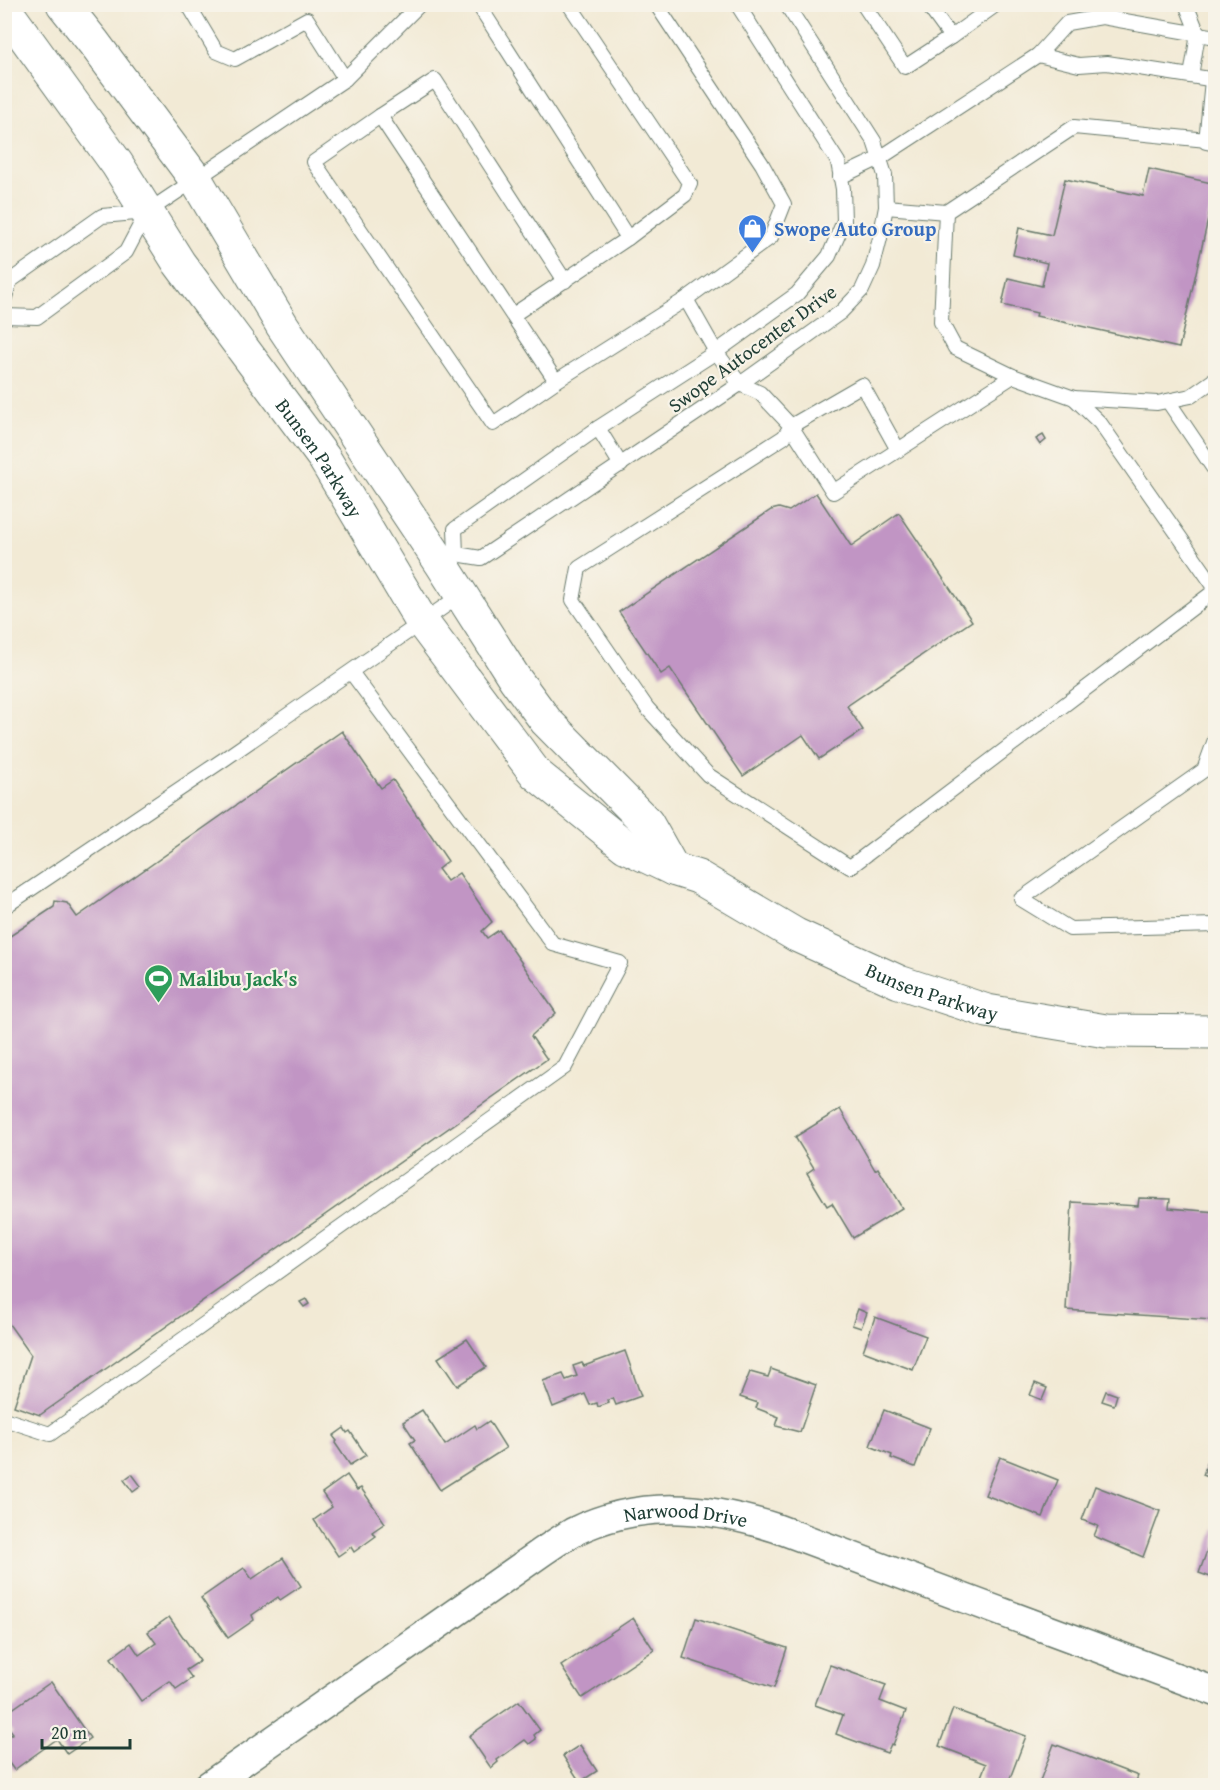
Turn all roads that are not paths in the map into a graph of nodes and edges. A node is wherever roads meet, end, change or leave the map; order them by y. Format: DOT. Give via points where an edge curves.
graph roads {
  1 [pos="63,4"];
  2 [pos="188,4"];
  3 [pos="420,4"];
  4 [pos="478,4"];
  5 [pos="569,4"];
  6 [pos="656,4"];
  7 [pos="737,4"];
  8 [pos="786,4"];
  9 [pos="863,4"];
  10 [pos="927,4"];
  11 [pos="997,4"];
  12 [pos="1186,4"];
  13 [pos="4,8"];
  14 [pos="1198,34"];
  15 [pos="951,37"];
  16 [pos="1215,37"];
  17 [pos="1038,55"];
  18 [pos="1191,76"];
  19 [pos="345,79"];
  20 [pos="1214,80"];
  21 [pos="380,116"];
  22 [pos="1211,142"];
  23 [pos="880,158"];
  24 [pos="840,177"];
  25 [pos="196,180"];
  26 [pos="886,207"];
  27 [pos="147,212"];
  28 [pos="946,212"];
  29 [pos="628,237"];
  30 [pos="565,281"];
  31 [pos="686,299"];
  32 [pos="4,300"];
  33 [pos="513,315"];
  34 [pos="4,316"];
  35 [pos="716,352"];
  36 [pos="1012,376"];
  37 [pos="1215,376"];
  38 [pos="556,381"];
  39 [pos="740,384"];
  40 [pos="1074,398"];
  41 [pos="1168,401"];
  42 [pos="791,426"];
  43 [pos="598,428"];
  44 [pos="898,450"];
  45 [pos="621,465"];
  46 [pos="1215,472"];
  47 [pos="449,559"];
  48 [pos="1215,590"];
  49 [pos="461,595"];
  50 [pos="422,622"];
  51 [pos="351,672"];
  52 [pos="1215,737"];
  53 [pos="673,869"];
  54 [pos="4,907"];
  55 [pos="1215,926"];
  56 [pos="1215,1032"];
  57 [pos="4,1419"];
  58 [pos="1215,1692"];
  59 [pos="208,1785"];
  1 -- 25 [label="street"];
  2 -- 19 [label="lane" via="216,51 235,59 307,19"];
  3 -- 19 [label="lane"];
  4 -- 29 [label="lane"];
  5 -- 29 [label="lane" via="690,184 685,195"];
  6 -- 31 [label="lane" via="762,164 784,204 771,237"];
  7 -- 24 [label="lane, Swope Autocenter Drive" via="838,162"];
  8 -- 23 [label="lane, Swope Autocenter Drive" via="874,141"];
  9 -- 15 [label="lane" via="904,67"];
  10 -- 15 [label="lane"];
  11 -- 15 [label="lane"];
  12 -- 14 [label="lane"];
  13 -- 27 [label="street, Bunsen Parkway"];
  14 -- 16 [label="lane"];
  14 -- 17 [label="lane" via="1102,17 1068,23"];
  14 -- 18 [label="lane"];
  17 -- 18 [label="lane" via="1079,65 1107,63"];
  17 -- 23 [label="lane"];
  18 -- 20 [label="lane"];
  19 -- 25 [label="lane"];
  20 -- 22 [label="lane"];
  21 -- 30 [label="lane" via="435,81"];
  21 -- 33 [label="lane"];
  21 -- 38 [label="lane" via="315,162 493,424"];
  22 -- 28 [label="lane" via="1074,127"];
  23 -- 24 [label="lane"];
  23 -- 26 [label="lane, Swope Autocenter Drive"];
  24 -- 35 [label="lane, Swope Autocenter Drive" via="844,221 829,256 797,294"];
  25 -- 27 [label="lane"];
  25 -- 47 [label="street" via="282,325"];
  26 -- 28 [label="lane"];
  26 -- 39 [label="lane, Swope Autocenter Drive" via="873,266 862,290 841,312"];
  27 -- 32 [label="lane" via="102,216 10,281"];
  27 -- 34 [label="lane" via="126,252 37,317"];
  27 -- 50 [label="street, Bunsen Parkway" via="179,262 324,458"];
  28 -- 36 [label="lane" via="941,322 955,348"];
  29 -- 30 [label="lane"];
  30 -- 33 [label="lane"];
  31 -- 35 [label="lane"];
  31 -- 38 [label="lane"];
  33 -- 38 [label="lane"];
  35 -- 39 [label="lane"];
  35 -- 43 [label="lane, Swope Autocenter Drive"];
  36 -- 40 [label="lane"];
  36 -- 44 [label="lane"];
  37 -- 41 [label="lane" via="1191,396"];
  39 -- 42 [label="lane" via="760,393"];
  39 -- 45 [label="lane, Swope Autocenter Drive"];
  40 -- 41 [label="lane"];
  40 -- 48 [label="lane" via="1100,423"];
  41 -- 46 [label="lane"];
  42 -- 44 [label="lane" via="833,492"];
  42 -- 44 [label="lane" via="862,385"];
  42 -- 48 [label="lane" via="784,437 579,568 573,600 647,708 708,775 850,867"];
  43 -- 45 [label="lane"];
  43 -- 47 [label="lane, Swope Autocenter Drive" via="455,528"];
  45 -- 47 [label="lane, Swope Autocenter Drive" via="481,558"];
  47 -- 49 [label="street"];
  49 -- 50 [label="lane"];
  49 -- 53 [label="street" via="546,721 647,824"];
  50 -- 51 [label="lane"];
  50 -- 53 [label="street, Bunsen Parkway" via="536,774 625,846"];
  51 -- 54 [label="lane"];
  51 -- 57 [label="lane" via="553,944 620,963 565,1067 50,1434"];
  52 -- 55 [label="lane" via="1204,770 1021,899 1070,929"];
  53 -- 56 [label="street, Bunsen Parkway" via="698,877 796,935 899,982 987,1011 1106,1031"];
  58 -- 59 [label="street, Narwood Drive" via="776,1528 710,1511 666,1509 603,1520 565,1537"];
}
